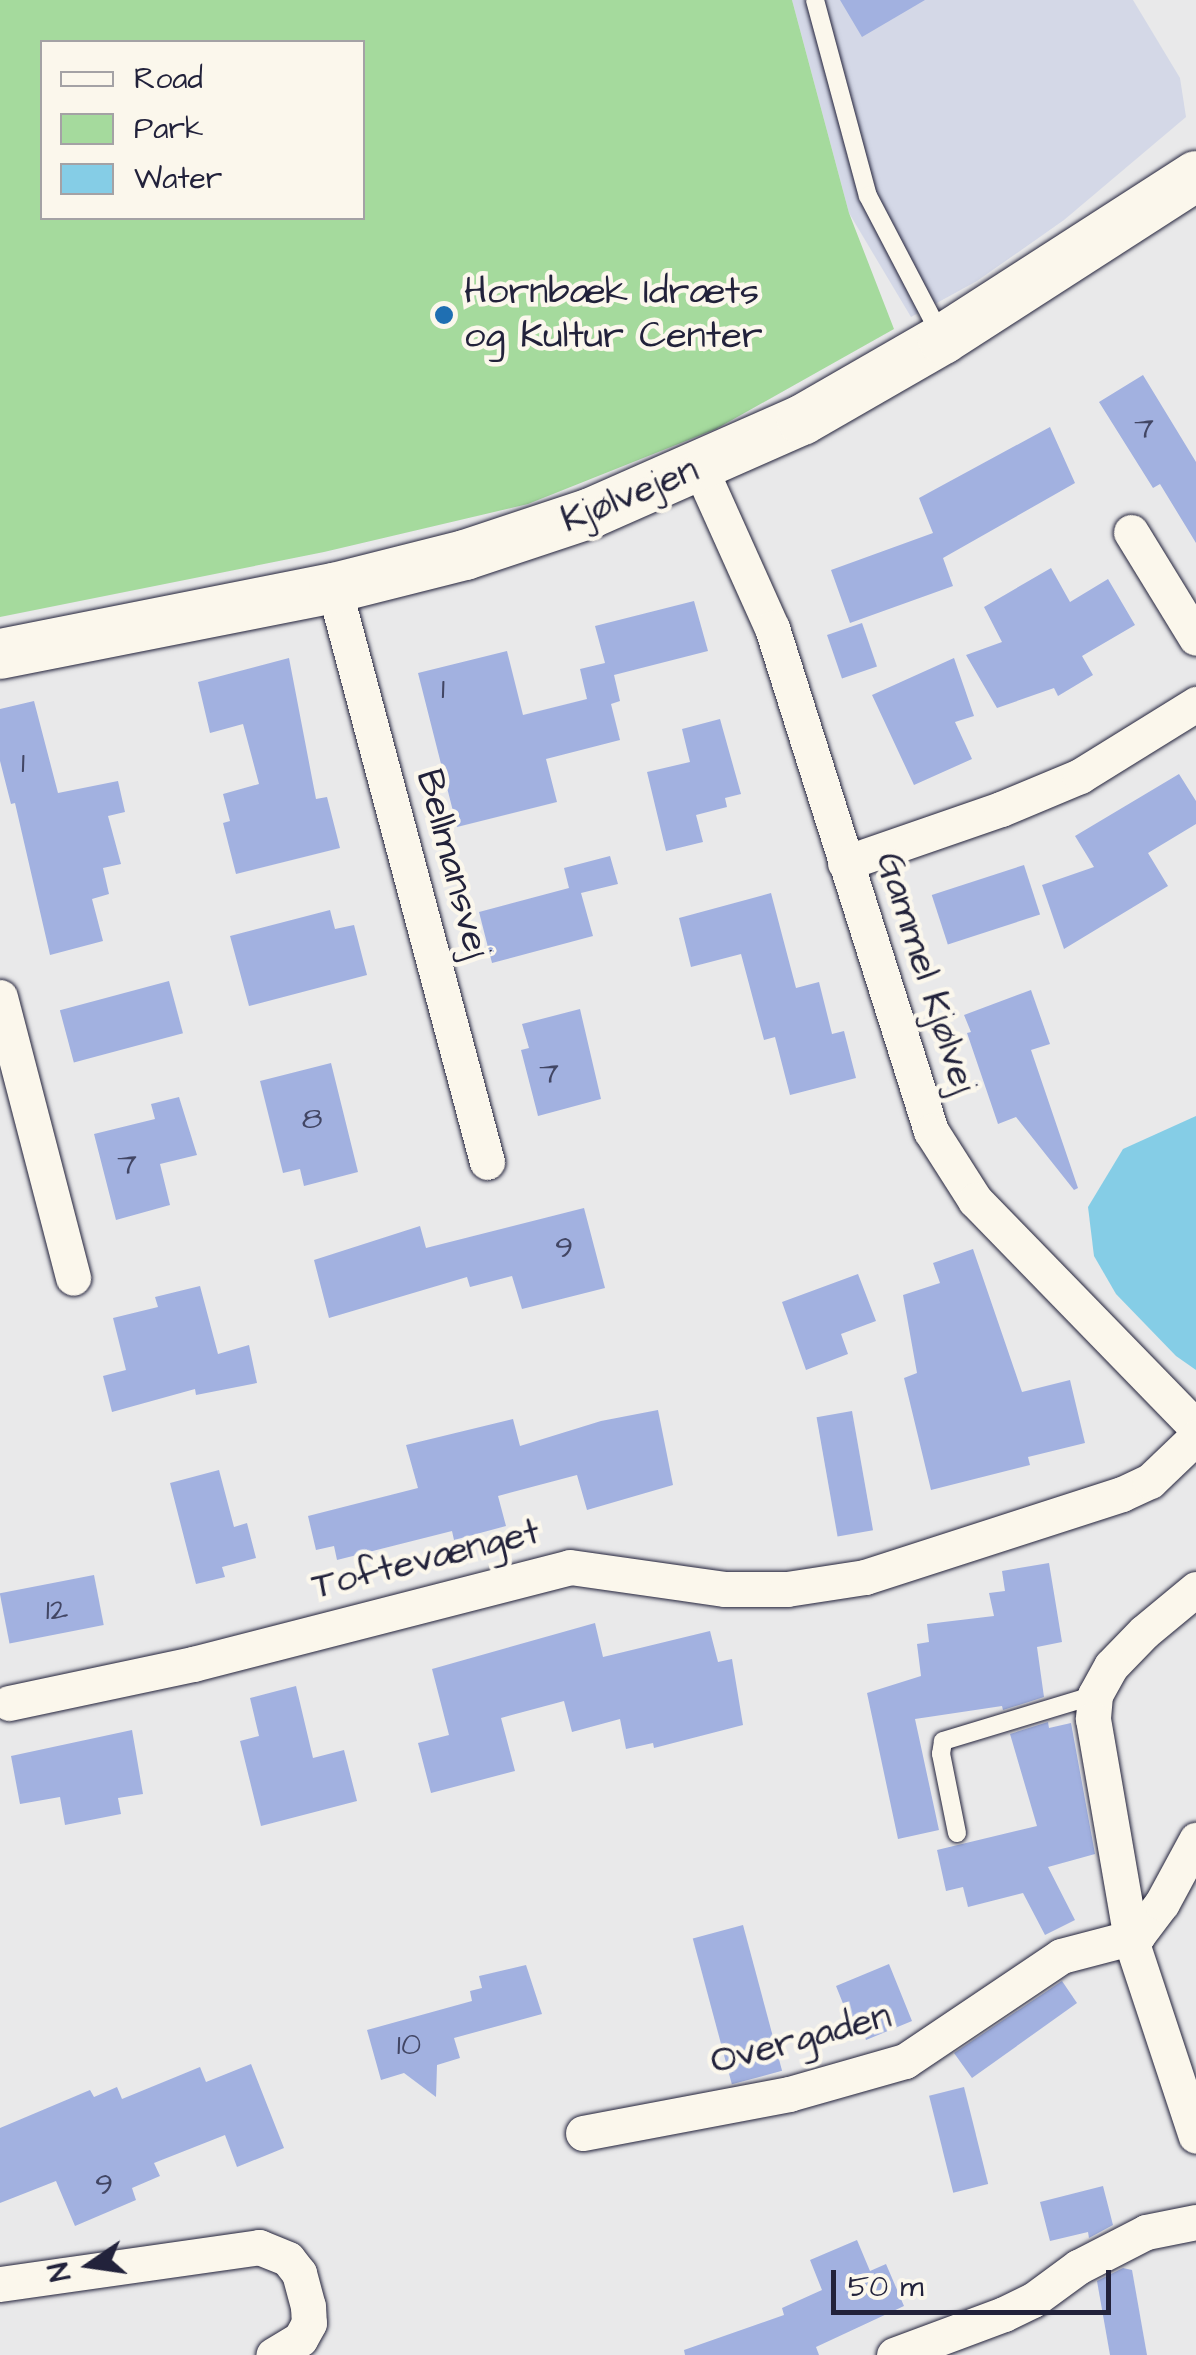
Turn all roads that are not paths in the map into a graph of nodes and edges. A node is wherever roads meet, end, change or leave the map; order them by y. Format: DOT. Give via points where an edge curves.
graph roads {
  1 [pos="815,0"];
  2 [pos="1196,176"];
  3 [pos="943,339"];
  4 [pos="700,468"];
  5 [pos="1131,532"];
  6 [pos="334,588"];
  7 [pos="1196,638"];
  8 [pos="0,654"];
  9 [pos="1196,704"];
  10 [pos="844,863"];
  11 [pos="0,997"];
  12 [pos="487,1162"];
  13 [pos="73,1278"];
  14 [pos="1196,1427"];
  15 [pos="1196,1437"];
  16 [pos="1196,1589"];
  17 [pos="1095,1695"];
  18 [pos="9,1703"];
  19 [pos="957,1833"];
  20 [pos="1196,1840"];
  21 [pos="1131,1940"];
  22 [pos="582,2134"];
  23 [pos="1196,2136"];
  24 [pos="1196,2222"];
  25 [pos="0,2284"];
  26 [pos="274,2355"];
  27 [pos="894,2355"];
  1 -- 3 [label="lane" via="868,196"];
  2 -- 3 [label="street, Kjølvejen"];
  3 -- 4 [label="street, Kjølvejen" via="802,420"];
  4 -- 6 [label="street, Kjølvejen" via="532,535"];
  4 -- 10 [label="street, Gammel Kjølvej" via="772,628"];
  5 -- 7 [label="street"];
  6 -- 8 [label="street, Kjølvejen"];
  6 -- 12 [label="street, Bellmansvej"];
  9 -- 10 [label="street" via="1080,776"];
  10 -- 14 [label="street, Gammel Kjølvej" via="931,1131 975,1200"];
  11 -- 13 [label="street"];
  15 -- 18 [label="street, Toftevænget" via="1150,1481 1122,1494 865,1577 787,1589 725,1589 570,1568 193,1664"];
  16 -- 17 [label="street" via="1111,1666"];
  17 -- 19 [label="lane" via="943,1741"];
  17 -- 21 [label="street" via="1093,1719"];
  20 -- 21 [label="street" via="1162,1903"];
  21 -- 22 [label="street, Overgaden" via="1061,1956 934,2044 876,2072"];
  21 -- 23 [label="street"];
  24 -- 27 [label="street" via="1146,2232 1078,2267 1033,2300"];
  25 -- 26 [label="street" via="259,2247 288,2259 308,2306 300,2339"];
}
